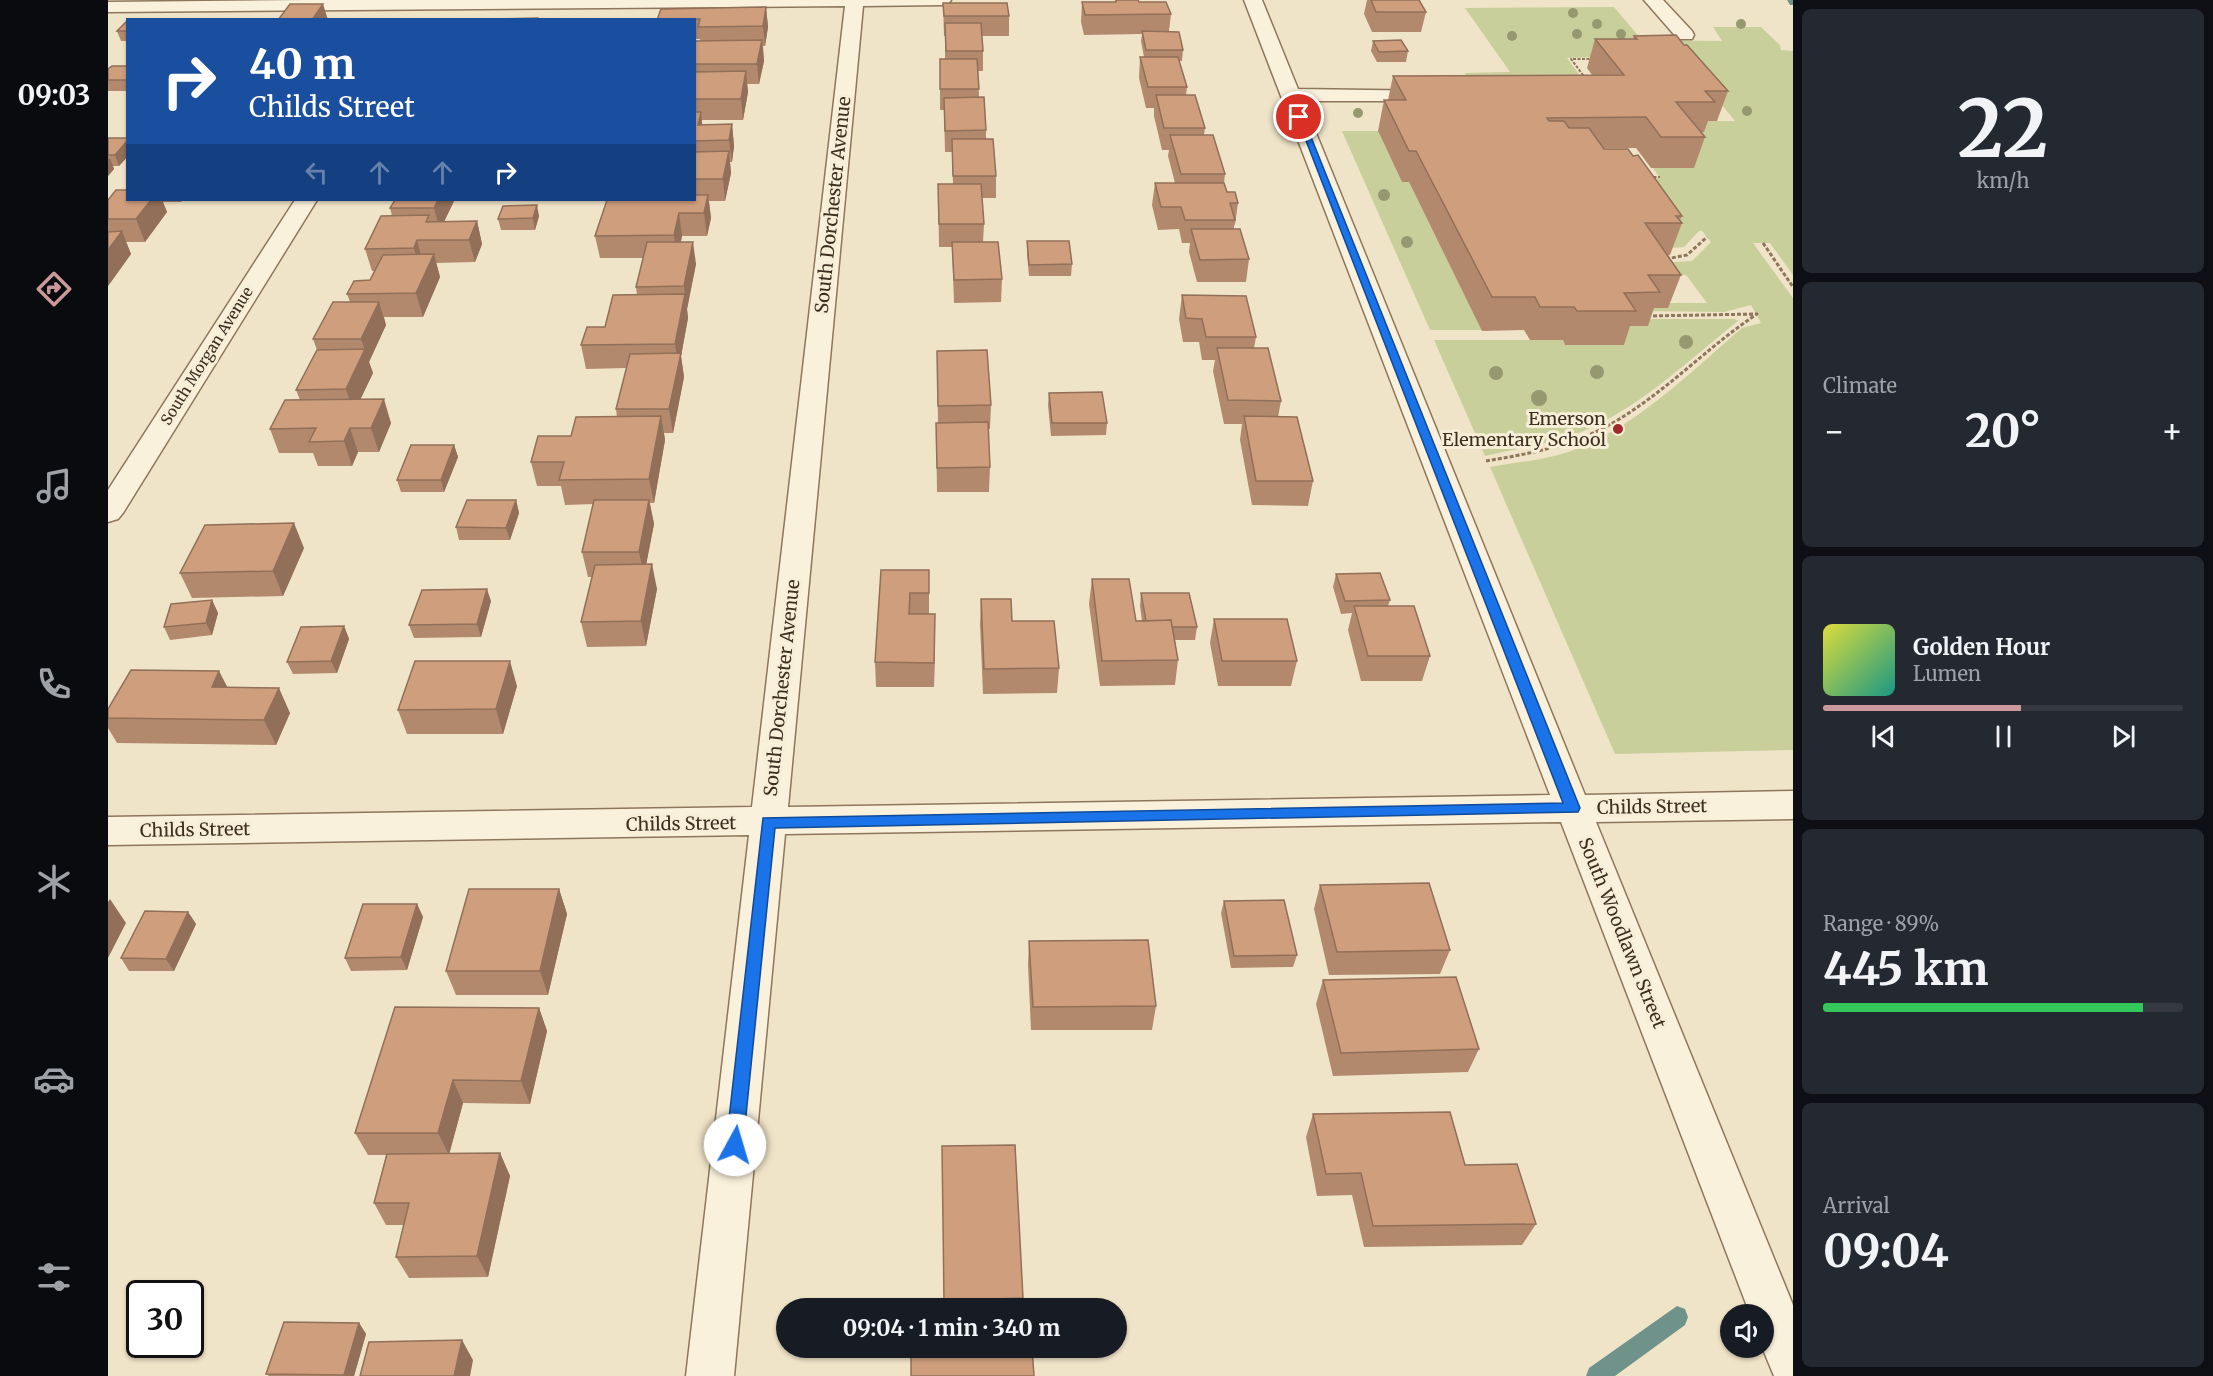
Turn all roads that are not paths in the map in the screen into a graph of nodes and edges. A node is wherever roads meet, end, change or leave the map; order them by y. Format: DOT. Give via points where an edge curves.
graph roads {
  1 [pos="855,0"];
  2 [pos="942,0"];
  3 [pos="1253,0"];
  4 [pos="1653,0"];
  5 [pos="108,8"];
  6 [pos="426,8"];
  7 [pos="1685,35"];
  8 [pos="1290,95"];
  9 [pos="1449,95"];
  10 [pos="305,201"];
  11 [pos="108,513"];
  12 [pos="1793,804"];
  13 [pos="1572,808"];
  14 [pos="768,822"];
  15 [pos="108,831"];
  16 [pos="1793,1364"];
  17 [pos="710,1376"];
  1 -- 2 [label="street"];
  1 -- 6 [label="street"];
  1 -- 14 [label="street, South Dorchester Avenue"];
  3 -- 8 [label="street, South Woodlawn Street"];
  4 -- 7 [label="street"];
  5 -- 6 [label="street"];
  8 -- 9 [label="street"];
  8 -- 13 [label="street, South Woodlawn Street"];
  10 -- 11 [label="street, South Morgan Avenue"];
  12 -- 13 [label="street, Childs Street"];
  13 -- 14 [label="street, Childs Street"];
  13 -- 16 [label="street, South Woodlawn Street"];
  14 -- 15 [label="street, Childs Street"];
  14 -- 17 [label="street, South Dorchester Avenue"];
}
